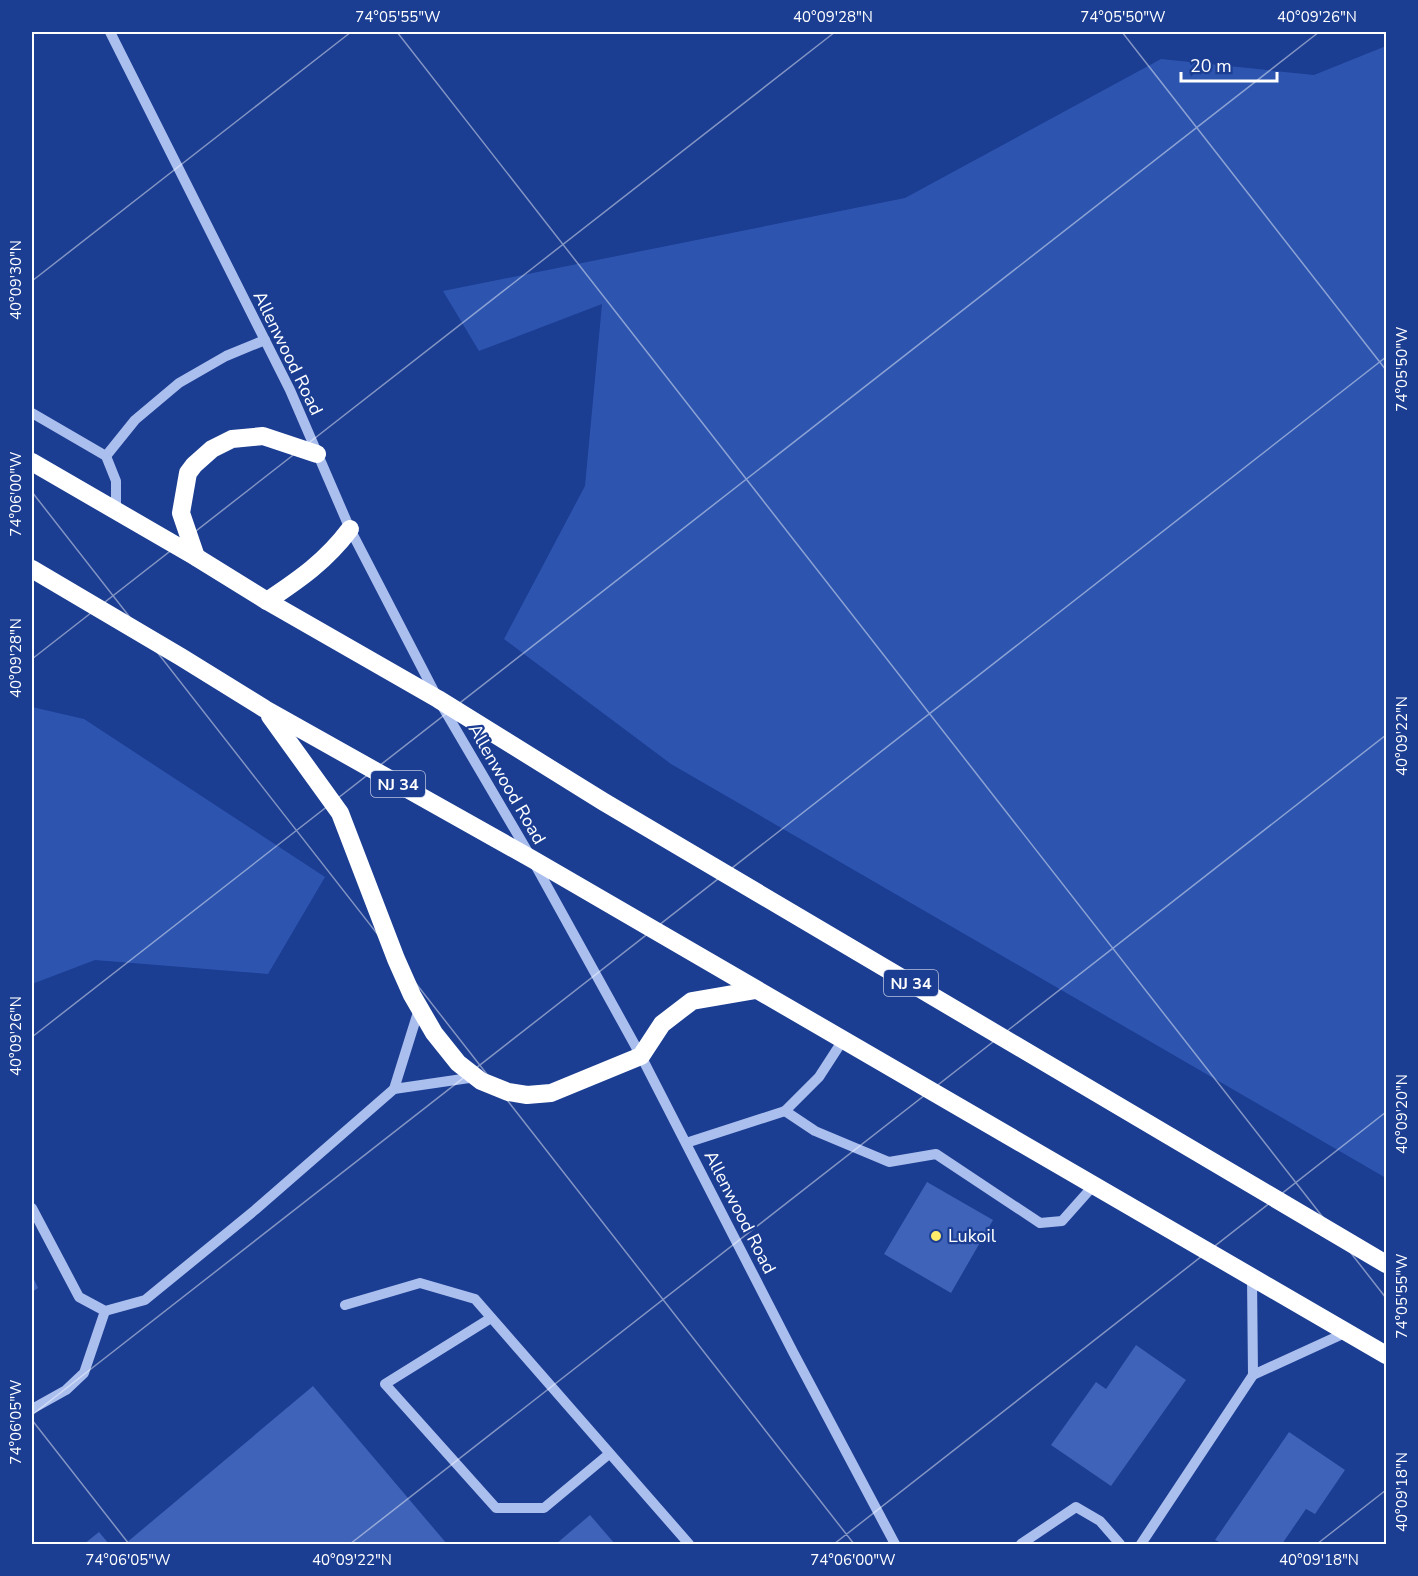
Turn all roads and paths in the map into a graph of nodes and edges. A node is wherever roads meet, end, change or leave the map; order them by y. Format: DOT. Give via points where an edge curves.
graph roads {
  1 [pos="110,32"];
  2 [pos="265,340"];
  3 [pos="32,413"];
  4 [pos="317,454"];
  5 [pos="106,456"];
  6 [pos="32,462"];
  7 [pos="116,511"];
  8 [pos="350,529"];
  9 [pos="196,557"];
  10 [pos="32,569"];
  11 [pos="267,602"];
  12 [pos="438,699"];
  13 [pos="265,709"];
  14 [pos="532,859"];
  15 [pos="756,990"];
  16 [pos="419,1008"];
  17 [pos="843,1040"];
  18 [pos="641,1056"];
  19 [pos="476,1077"];
  20 [pos="394,1089"];
  21 [pos="785,1111"];
  22 [pos="686,1143"];
  23 [pos="1094,1185"];
  24 [pos="32,1208"];
  25 [pos="1386,1264"];
  26 [pos="1252,1277"];
  27 [pos="345,1305"];
  28 [pos="105,1311"];
  29 [pos="491,1318"];
  30 [pos="1347,1332"];
  31 [pos="1386,1356"];
  32 [pos="1253,1375"];
  33 [pos="32,1409"];
  34 [pos="609,1454"];
  35 [pos="689,1545"];
  36 [pos="895,1545"];
  37 [pos="1021,1545"];
  38 [pos="1120,1545"];
  39 [pos="1141,1545"];
  1 -- 2 [label="street, Allenwood Road"];
  2 -- 4 [label="street, Allenwood Road"];
  2 -- 5 [label="street" via="226,356 179,383 135,420"];
  3 -- 5 [label="street"];
  4 -- 8 [label="street, Allenwood Road"];
  4 -- 9 [label="highway" via="263,436 232,439 212,449 188,474 182,513"];
  5 -- 7 [label="street" via="116,482"];
  6 -- 7 [label="highway"];
  7 -- 9 [label="highway"];
  8 -- 11 [label="highway" via="318,565"];
  8 -- 12 [label="street, Allenwood Road"];
  9 -- 11 [label="highway"];
  10 -- 13 [label="highway, NJ 34"];
  11 -- 12 [label="highway"];
  12 -- 14 [label="street, Allenwood Road"];
  12 -- 25 [label="highway, NJ 34" via="604,802"];
  13 -- 14 [label="highway, NJ 34"];
  13 -- 16 [label="highway" via="340,813"];
  14 -- 15 [label="highway, NJ 34"];
  14 -- 18 [label="street, Allenwood Road"];
  15 -- 17 [label="highway, NJ 34"];
  15 -- 18 [label="highway" via="692,1001 662,1024"];
  16 -- 19 [label="highway" via="458,1063"];
  16 -- 20 [label="street"];
  17 -- 21 [label="street" via="819,1077"];
  17 -- 23 [label="highway, NJ 34"];
  18 -- 19 [label="highway" via="551,1093 508,1092"];
  18 -- 22 [label="street, Allenwood Road"];
  19 -- 20 [label="street"];
  20 -- 28 [label="street" via="145,1300"];
  21 -- 22 [label="street"];
  21 -- 23 [label="street" via="815,1131 889,1162 936,1154 1040,1223 1062,1221"];
  22 -- 36 [label="street, Allenwood Road"];
  23 -- 26 [label="highway, NJ 34"];
  24 -- 28 [label="street" via="79,1297"];
  26 -- 30 [label="highway, NJ 34"];
  26 -- 32 [label="street"];
  27 -- 29 [label="street" via="420,1283 475,1299"];
  28 -- 33 [label="street" via="84,1373 66,1390"];
  29 -- 34 [label="street"];
  29 -- 34 [label="street" via="385,1384 496,1508 544,1508"];
  30 -- 31 [label="highway, NJ 34"];
  30 -- 32 [label="street"];
  32 -- 39 [label="street"];
  34 -- 35 [label="street"];
  37 -- 38 [label="street" via="1076,1507 1100,1521"];
}
